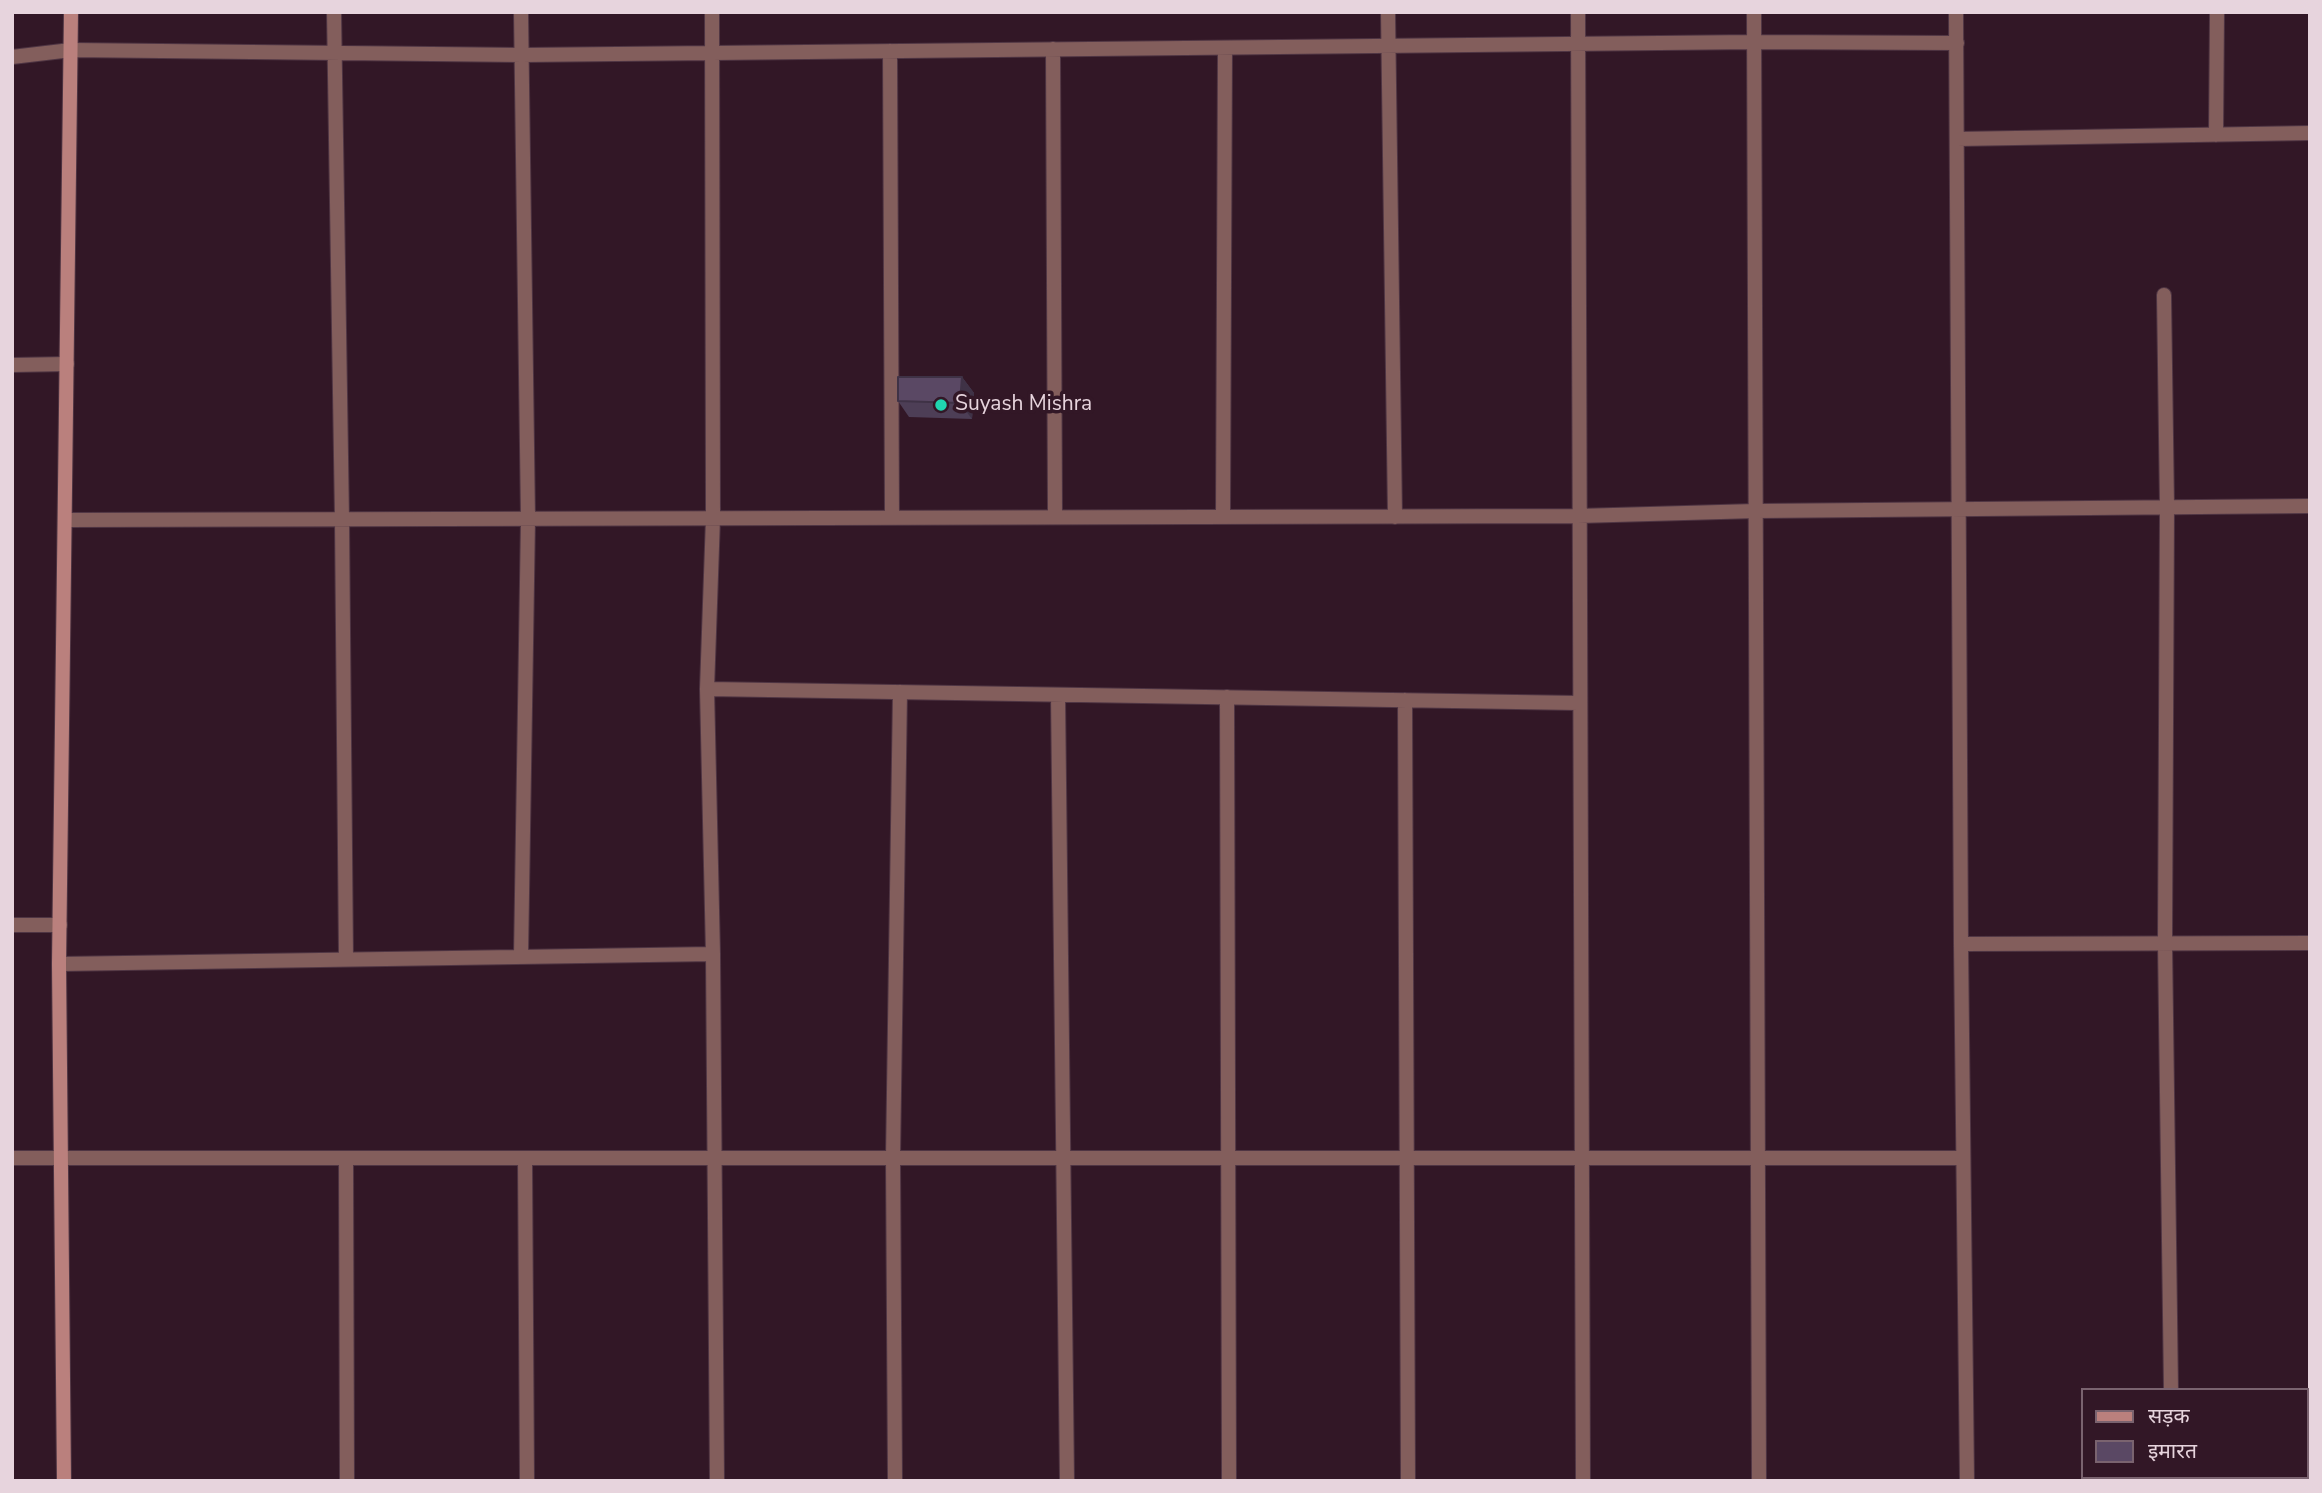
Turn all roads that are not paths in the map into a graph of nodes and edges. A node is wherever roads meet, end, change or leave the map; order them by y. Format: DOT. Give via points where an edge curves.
graph roads {
  1 [pos="71,12"];
  2 [pos="334,12"];
  3 [pos="521,12"];
  4 [pos="712,12"];
  5 [pos="1388,12"];
  6 [pos="1578,12"];
  7 [pos="1754,12"];
  8 [pos="1956,12"];
  9 [pos="2217,12"];
  10 [pos="1754,42"];
  11 [pos="1957,43"];
  12 [pos="1578,44"];
  13 [pos="1388,47"];
  14 [pos="1225,48"];
  15 [pos="1053,49"];
  16 [pos="71,50"];
  17 [pos="890,51"];
  18 [pos="712,52"];
  19 [pos="334,53"];
  20 [pos="522,55"];
  21 [pos="12,57"];
  22 [pos="2310,133"];
  23 [pos="2216,135"];
  24 [pos="1957,139"];
  25 [pos="2164,295"];
  26 [pos="68,364"];
  27 [pos="12,365"];
  28 [pos="2310,506"];
  29 [pos="2167,507"];
  30 [pos="1959,509"];
  31 [pos="1756,511"];
  32 [pos="1578,516"];
  33 [pos="1055,517"];
  34 [pos="1223,517"];
  35 [pos="1395,517"];
  36 [pos="713,518"];
  37 [pos="892,518"];
  38 [pos="528,519"];
  39 [pos="66,520"];
  40 [pos="342,520"];
  41 [pos="707,689"];
  42 [pos="900,692"];
  43 [pos="1058,695"];
  44 [pos="1227,697"];
  45 [pos="1405,700"];
  46 [pos="1578,703"];
  47 [pos="12,925"];
  48 [pos="60,925"];
  49 [pos="2165,943"];
  50 [pos="2310,943"];
  51 [pos="1961,944"];
  52 [pos="713,954"];
  53 [pos="521,956"];
  54 [pos="346,959"];
  55 [pos="59,964"];
  56 [pos="1407,1157"];
  57 [pos="1758,1157"];
  58 [pos="12,1158"];
  59 [pos="346,1158"];
  60 [pos="525,1158"];
  61 [pos="715,1158"];
  62 [pos="893,1158"];
  63 [pos="1063,1158"];
  64 [pos="1228,1158"];
  65 [pos="1581,1158"];
  66 [pos="1963,1158"];
  67 [pos="61,1159"];
  68 [pos="2171,1388"];
  69 [pos="64,1481"];
  70 [pos="347,1481"];
  71 [pos="527,1481"];
  72 [pos="717,1481"];
  73 [pos="895,1481"];
  74 [pos="1067,1481"];
  75 [pos="1229,1481"];
  76 [pos="1408,1481"];
  77 [pos="1583,1481"];
  78 [pos="1759,1481"];
  79 [pos="1967,1481"];
  1 -- 16 [label="street"];
  2 -- 19 [label="street"];
  3 -- 20 [label="street"];
  4 -- 18 [label="street"];
  5 -- 13 [label="street"];
  6 -- 12 [label="street"];
  7 -- 10 [label="street"];
  8 -- 11 [label="street"];
  9 -- 23 [label="street"];
  10 -- 11 [label="street"];
  10 -- 12 [label="street"];
  10 -- 31 [label="street"];
  11 -- 24 [label="street"];
  12 -- 13 [label="street"];
  12 -- 32 [label="street"];
  13 -- 14 [label="street"];
  13 -- 35 [label="street"];
  14 -- 15 [label="street"];
  14 -- 34 [label="street"];
  15 -- 17 [label="street"];
  15 -- 33 [label="street"];
  16 -- 19 [label="street"];
  16 -- 21 [label="street"];
  16 -- 26 [label="street"];
  17 -- 18 [label="street"];
  17 -- 37 [label="street"];
  18 -- 20 [label="street"];
  18 -- 36 [label="street"];
  19 -- 20 [label="street"];
  19 -- 40 [label="street"];
  20 -- 38 [label="street"];
  22 -- 23 [label="street"];
  23 -- 24 [label="street"];
  24 -- 30 [label="street"];
  25 -- 29 [label="street"];
  26 -- 27 [label="street"];
  26 -- 39 [label="street"];
  28 -- 29 [label="street"];
  29 -- 30 [label="street"];
  29 -- 49 [label="street"];
  30 -- 31 [label="street"];
  30 -- 51 [label="street"];
  31 -- 32 [label="street"];
  31 -- 57 [label="street"];
  32 -- 35 [label="street"];
  32 -- 46 [label="street"];
  33 -- 34 [label="street"];
  33 -- 37 [label="street"];
  34 -- 35 [label="street"];
  36 -- 37 [label="street"];
  36 -- 38 [label="street"];
  36 -- 41 [label="street"];
  38 -- 40 [label="street"];
  38 -- 53 [label="street"];
  39 -- 40 [label="street"];
  39 -- 48 [label="street"];
  40 -- 54 [label="street"];
  41 -- 42 [label="street"];
  41 -- 52 [label="street"];
  42 -- 43 [label="street"];
  42 -- 62 [label="street"];
  43 -- 44 [label="street"];
  43 -- 63 [label="street"];
  44 -- 45 [label="street"];
  44 -- 64 [label="street"];
  45 -- 46 [label="street"];
  45 -- 56 [label="street"];
  46 -- 65 [label="street"];
  47 -- 48 [label="street"];
  48 -- 55 [label="street"];
  49 -- 50 [label="street"];
  49 -- 51 [label="street"];
  49 -- 68 [label="street"];
  51 -- 66 [label="street"];
  52 -- 53 [label="street"];
  52 -- 61 [label="street"];
  53 -- 54 [label="street"];
  54 -- 55 [label="street"];
  55 -- 67 [label="street"];
  56 -- 64 [label="street"];
  56 -- 65 [label="street"];
  56 -- 76 [label="street"];
  57 -- 65 [label="street"];
  57 -- 66 [label="street"];
  57 -- 78 [label="street"];
  58 -- 67 [label="street"];
  59 -- 60 [label="street"];
  59 -- 67 [label="street"];
  59 -- 70 [label="street"];
  60 -- 61 [label="street"];
  60 -- 71 [label="street"];
  61 -- 62 [label="street"];
  61 -- 72 [label="street"];
  62 -- 63 [label="street"];
  62 -- 73 [label="street"];
  63 -- 64 [label="street"];
  63 -- 74 [label="street"];
  64 -- 75 [label="street"];
  65 -- 77 [label="street"];
  66 -- 79 [label="street"];
  67 -- 69 [label="street"];
}
